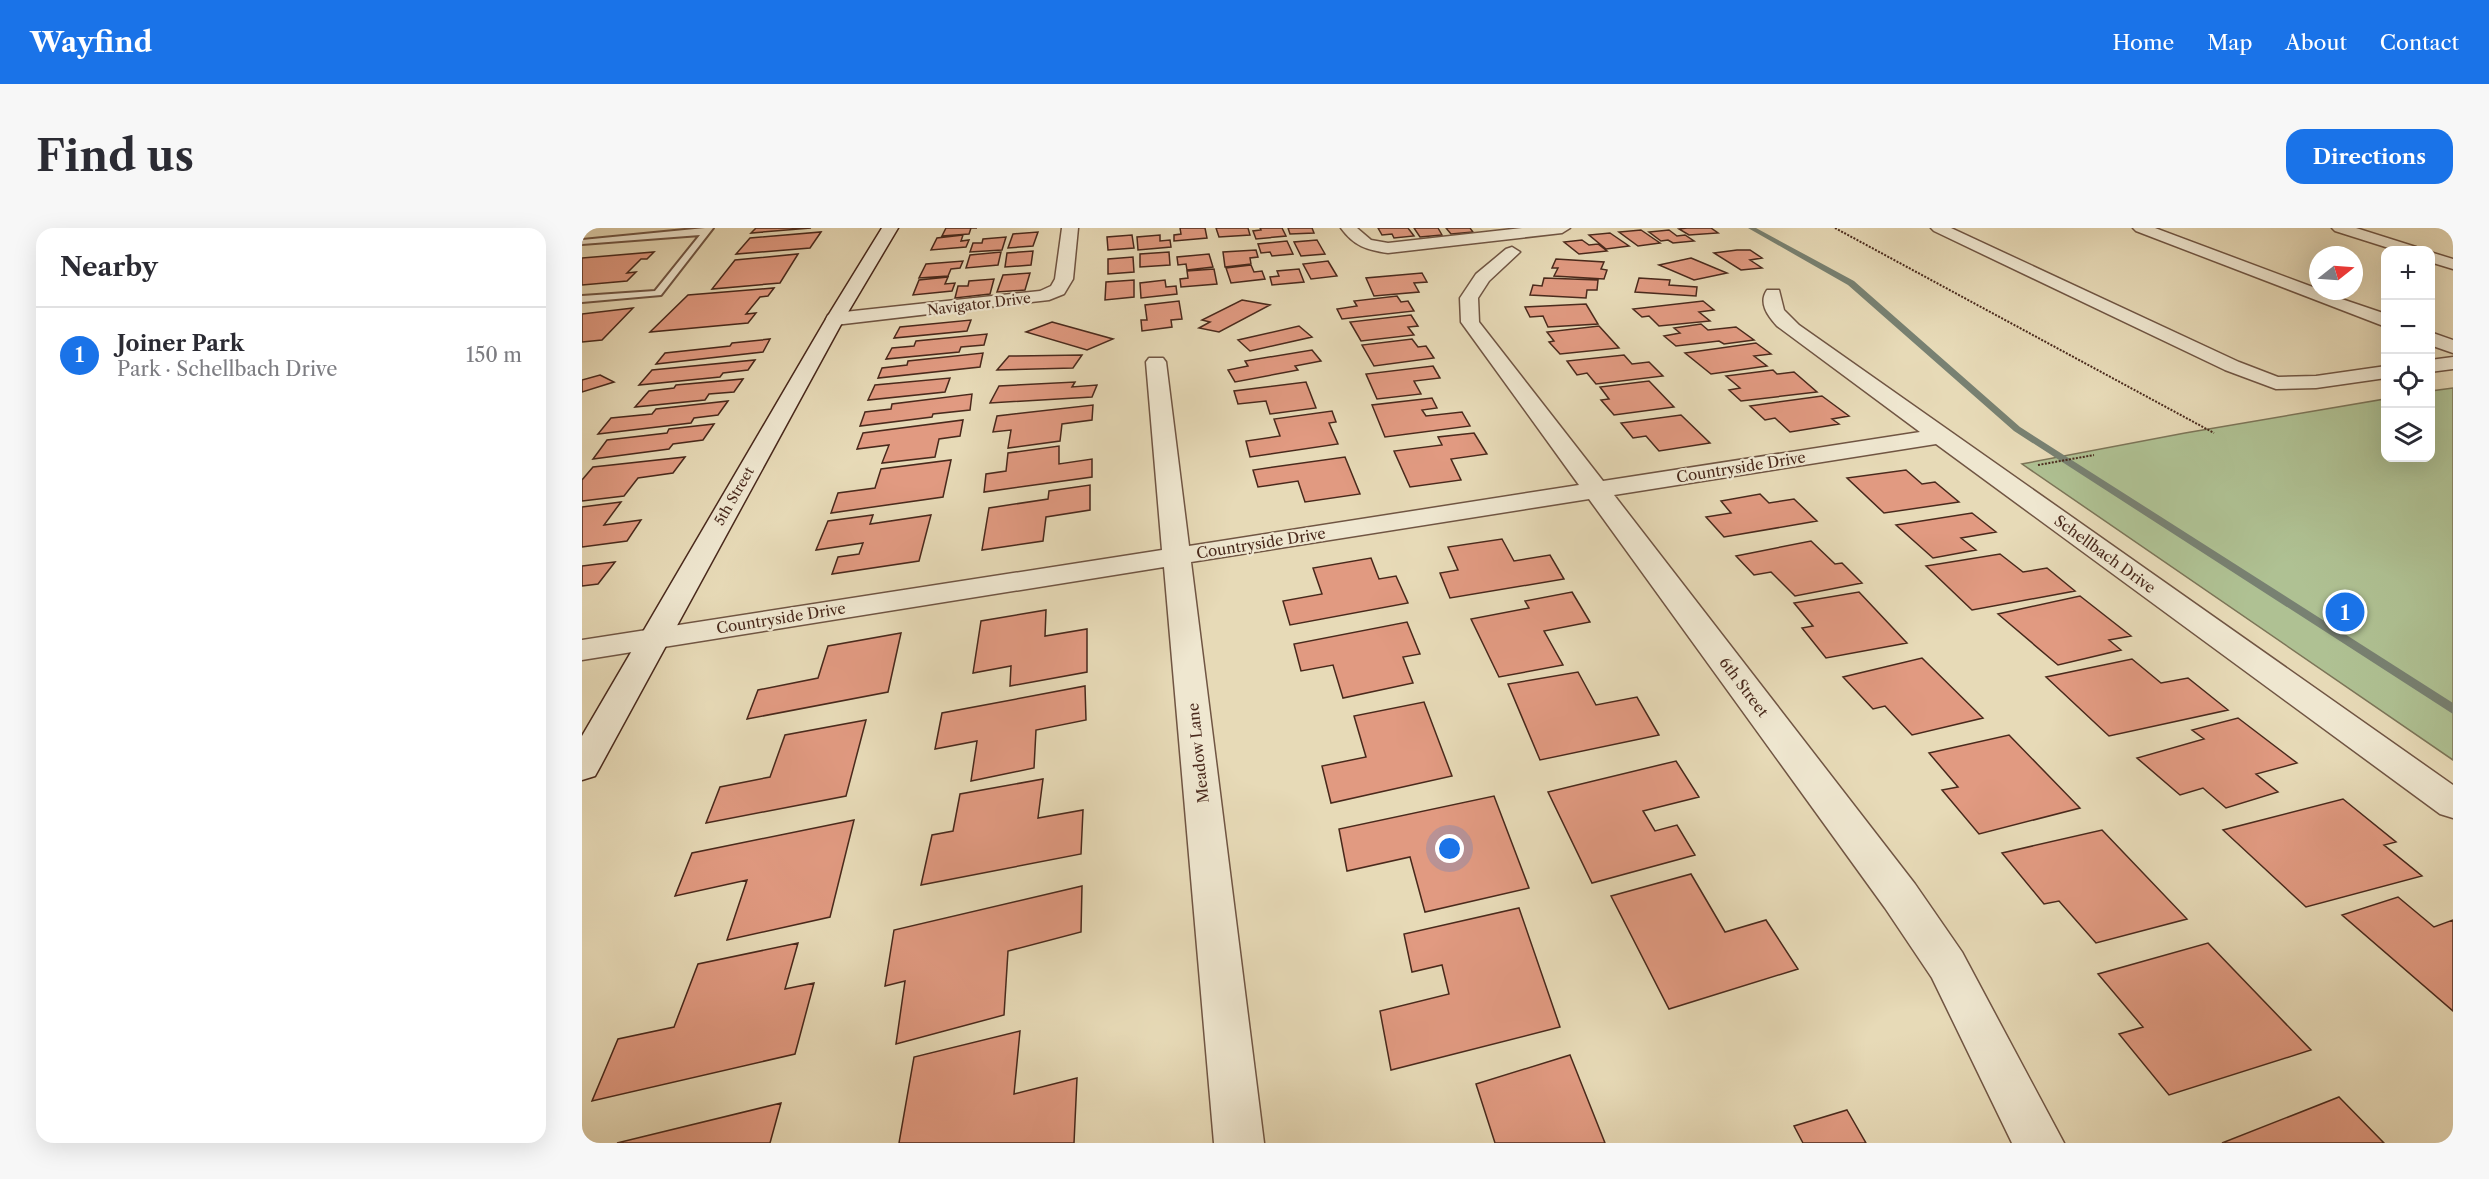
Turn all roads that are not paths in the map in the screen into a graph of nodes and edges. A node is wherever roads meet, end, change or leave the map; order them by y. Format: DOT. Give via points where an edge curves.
graph roads {
  1 [pos="890,228"];
  2 [pos="1070,228"];
  3 [pos="1349,228"];
  4 [pos="1562,228"];
  5 [pos="1939,228"];
  6 [pos="2141,228"];
  7 [pos="2340,228"];
  8 [pos="708,230"];
  9 [pos="582,242"];
  10 [pos="2397,246"];
  11 [pos="1512,252"];
  12 [pos="2435,259"];
  13 [pos="2453,264"];
  14 [pos="1773,294"];
  15 [pos="582,299"];
  16 [pos="2381,319"];
  17 [pos="835,320"];
  18 [pos="2435,340"];
  19 [pos="2453,347"];
  20 [pos="1156,362"];
  21 [pos="2453,363"];
  22 [pos="2435,365"];
  23 [pos="2381,373"];
  24 [pos="1940,436"];
  25 [pos="1597,490"];
  26 [pos="1177,556"];
  27 [pos="653,639"];
  28 [pos="582,650"];
  29 [pos="582,766"];
  30 [pos="2453,804"];
  31 [pos="1239,1143"];
  32 [pos="2039,1143"];
  1 -- 17 [label="street, 5th Street"];
  2 -- 17 [label="street, Navigator Drive" via="1064,279 1058,290 1043,296"];
  3 -- 4 [label="street" via="1367,246 1388,248"];
  5 -- 23 [label="street" via="2276,383"];
  6 -- 16 [label="street"];
  7 -- 10 [label="street"];
  8 -- 9 [label="lane"];
  8 -- 15 [label="lane" via="658,292"];
  11 -- 25 [label="street, 6th Street" via="1482,278 1469,298 1470,322"];
  12 -- 13 [label="street"];
  14 -- 24 [label="street, Schellbach Drive" via="1770,304 1792,329"];
  17 -- 27 [label="street, 5th Street"];
  18 -- 19 [label="street"];
  20 -- 26 [label="street, Meadow Lane"];
  21 -- 22 [label="street"];
  24 -- 25 [label="street, Countryside Drive"];
  24 -- 30 [label="street, Schellbach Drive"];
  25 -- 26 [label="street, Countryside Drive"];
  25 -- 32 [label="street, 6th Street" via="1940,955"];
  26 -- 27 [label="street, Countryside Drive"];
  26 -- 31 [label="street, Meadow Lane"];
  27 -- 28 [label="street, Countryside Drive"];
  27 -- 29 [label="street, 5th Street"];
}
